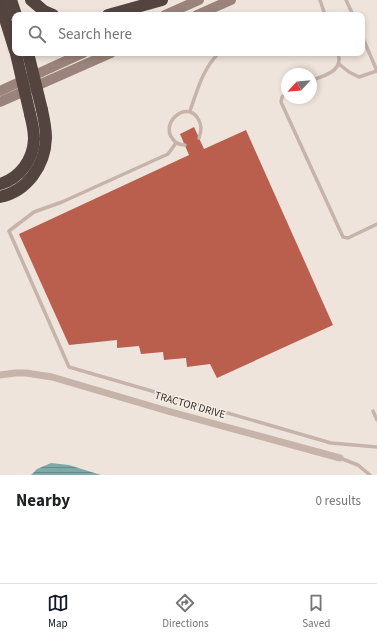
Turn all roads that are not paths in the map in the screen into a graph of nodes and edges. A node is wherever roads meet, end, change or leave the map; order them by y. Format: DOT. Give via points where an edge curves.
graph roads {
  1 [pos="11,0"];
  2 [pos="31,0"];
  3 [pos="162,0"];
  4 [pos="199,0"];
  5 [pos="231,0"];
  6 [pos="320,0"];
  7 [pos="346,0"];
  8 [pos="0,3"];
  9 [pos="15,12"];
  10 [pos="48,12"];
  11 [pos="119,12"];
  12 [pos="173,12"];
  13 [pos="204,12"];
  14 [pos="323,12"];
  15 [pos="352,12"];
  16 [pos="12,43"];
  17 [pos="365,43"];
  18 [pos="16,56"];
  19 [pos="28,56"];
  20 [pos="76,56"];
  21 [pos="104,56"];
  22 [pos="216,56"];
  23 [pos="339,56"];
  24 [pos="339,64"];
  25 [pos="377,71"];
  26 [pos="317,78"];
  27 [pos="0,91"];
  28 [pos="0,102"];
  29 [pos="282,104"];
  30 [pos="190,111"];
  31 [pos="36,112"];
  32 [pos="199,138"];
  33 [pos="176,143"];
  34 [pos="185,145"];
  35 [pos="0,184"];
  36 [pos="0,197"];
  37 [pos="377,224"];
  38 [pos="0,375"];
  39 [pos="373,411"];
  40 [pos="377,420"];
  41 [pos="377,447"];
  42 [pos="340,458"];
  43 [pos="370,475"];
  1 -- 9 [label="highway"];
  2 -- 10 [label="highway"];
  3 -- 11 [label="highway"];
  4 -- 12 [label="main road"];
  5 -- 13 [label="main road"];
  6 -- 14 [label="lane"];
  7 -- 15 [label="lane"];
  8 -- 16 [label="highway"];
  17 -- 25 [label="lane"];
  18 -- 31 [label="highway, bridge"];
  19 -- 31 [label="highway, bridge"];
  20 -- 27 [label="main road"];
  21 -- 28 [label="main road"];
  22 -- 30 [label="lane" via="209,64"];
  23 -- 24 [label="lane"];
  24 -- 25 [label="lane" via="359,77"];
  24 -- 26 [label="lane" via="334,71"];
  29 -- 37 [label="lane" via="343,237 348,238"];
  30 -- 32 [label="lane" via="199,118 202,126"];
  30 -- 33 [label="lane" via="179,113 171,121 170,136"];
  31 -- 35 [label="highway" via="30,158 18,175"];
  31 -- 36 [label="highway" via="45,133 42,159 22,188"];
  33 -- 34 [label="lane"];
  33 -- 41 [label="lane" via="168,154 34,212 9,231 69,367 330,443"];
  38 -- 42 [label="street, TRACTOR DRIVE" via="26,373 52,377"];
  39 -- 40 [label="lane"];
  42 -- 43 [label="lane, TRACTOR DRIVE" via="358,465"];
}
